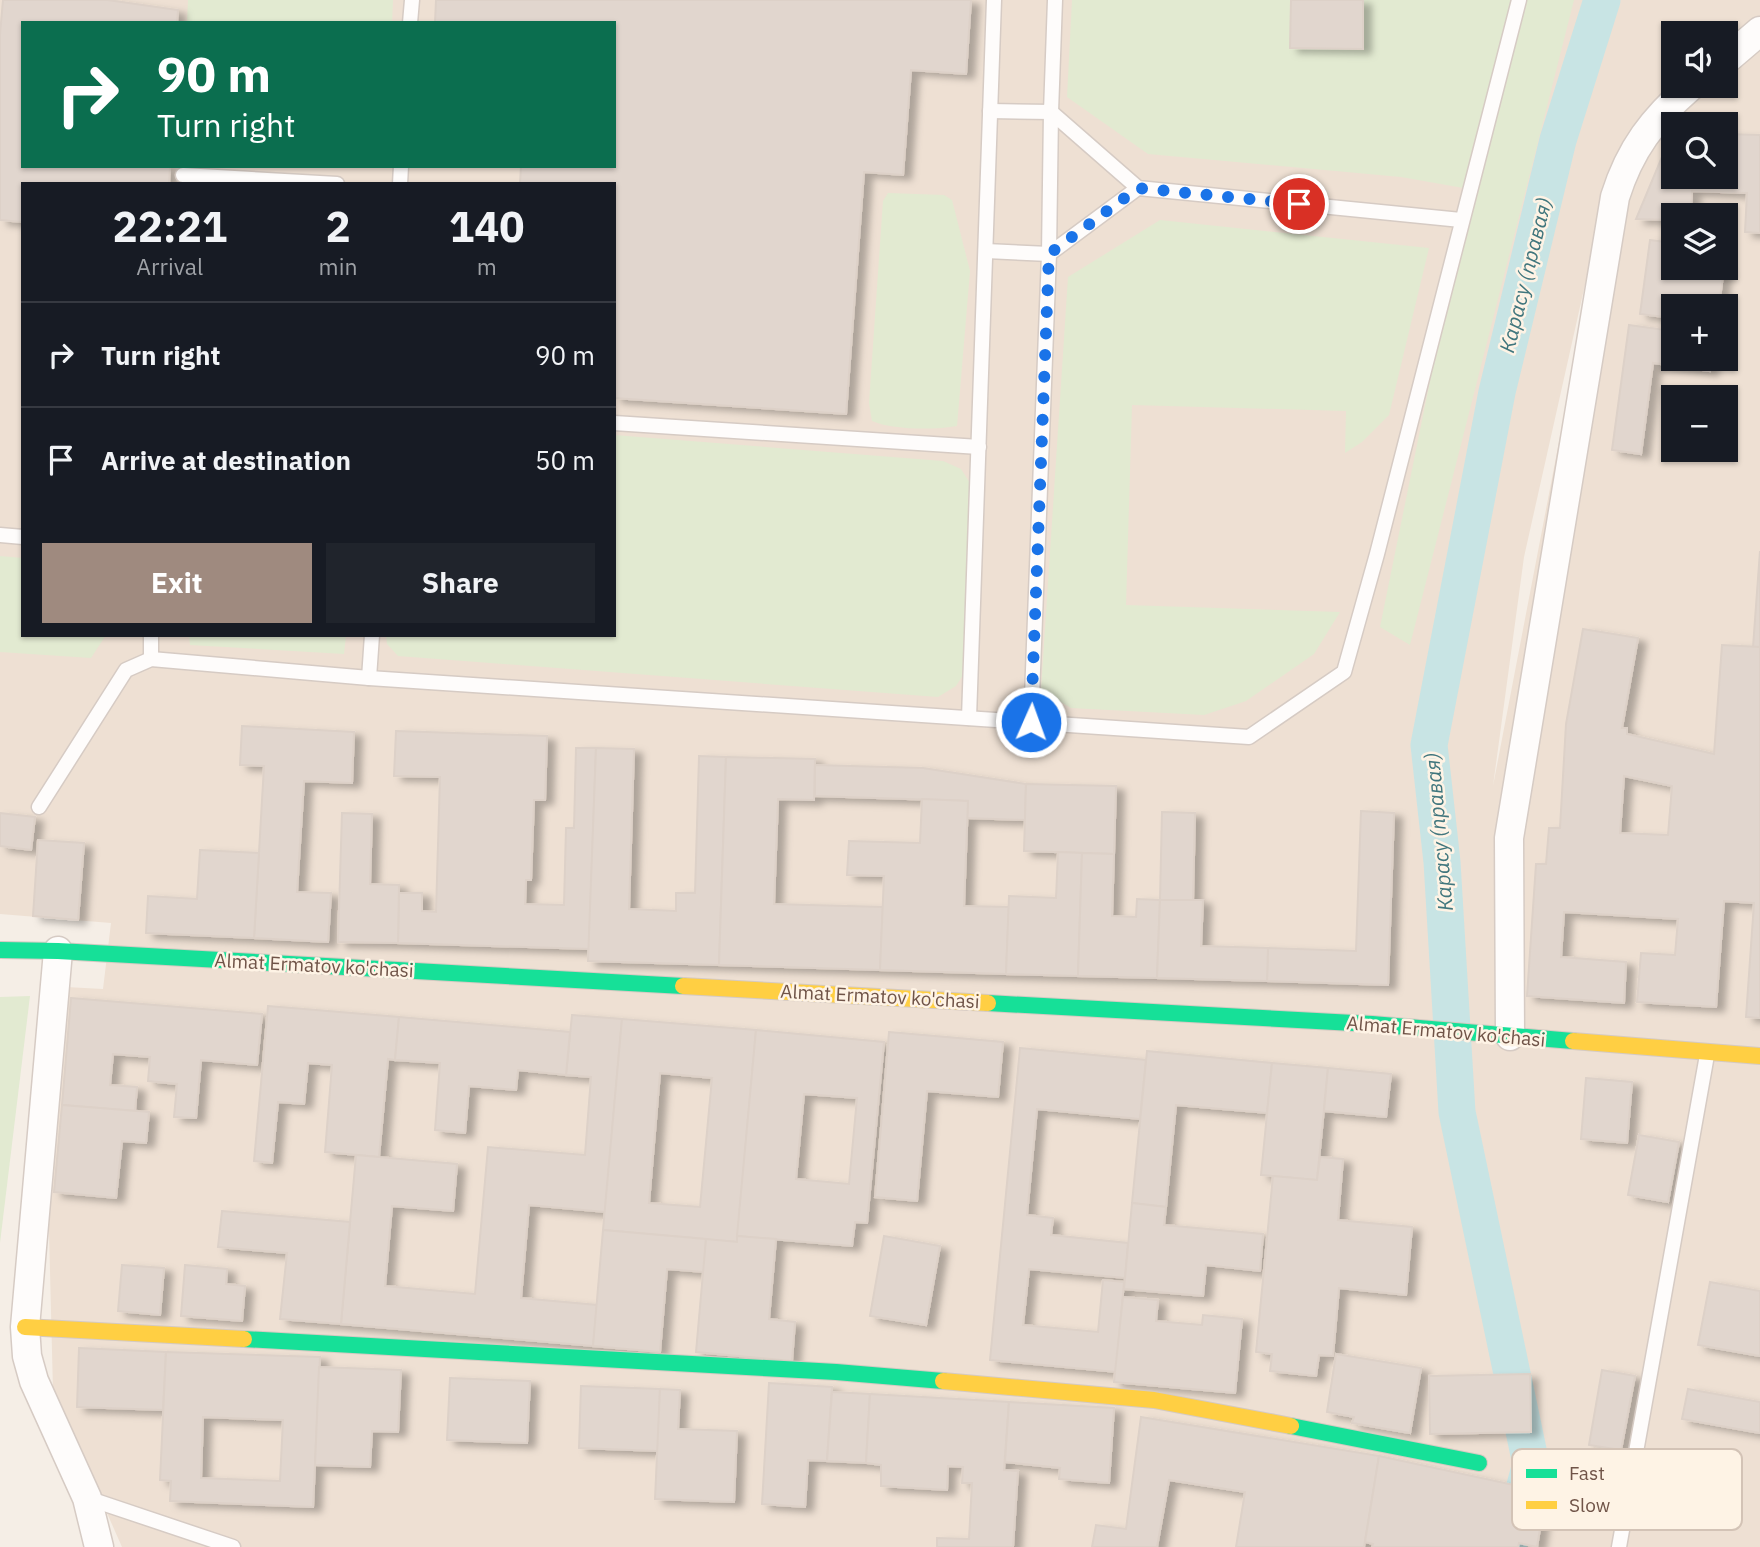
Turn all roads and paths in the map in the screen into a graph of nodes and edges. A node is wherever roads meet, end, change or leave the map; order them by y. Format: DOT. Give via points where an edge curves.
graph roads {
  1 [pos="412,0"];
  2 [pos="994,0"];
  3 [pos="1055,0"];
  4 [pos="1519,0"];
  5 [pos="410,21"];
  6 [pos="1760,31"];
  7 [pos="1738,50"];
  8 [pos="1677,98"];
  9 [pos="990,111"];
  10 [pos="1051,112"];
  11 [pos="183,175"];
  12 [pos="303,182"];
  13 [pos="1138,188"];
  14 [pos="1461,220"];
  15 [pos="986,251"];
  16 [pos="1049,254"];
  17 [pos="616,423"];
  18 [pos="979,447"];
  19 [pos="0,535"];
  20 [pos="21,537"];
  21 [pos="151,637"];
  22 [pos="372,637"];
  23 [pos="151,659"];
  24 [pos="369,678"];
  25 [pos="969,718"];
  26 [pos="1031,722"];
  27 [pos="39,807"];
  28 [pos="0,950"];
  29 [pos="58,951"];
  30 [pos="1503,1035"];
  31 [pos="1707,1053"];
  32 [pos="1760,1055"];
  33 [pos="25,1327"];
  34 [pos="1636,1449"];
  35 [pos="1479,1463"];
  36 [pos="87,1497"];
  37 [pos="99,1547"];
  38 [pos="233,1547"];
  1 -- 5 [label="lane"];
  2 -- 9 [label="lane"];
  3 -- 10 [label="lane"];
  4 -- 14 [label="lane"];
  6 -- 7 [label="street"];
  8 -- 30 [label="street" via="1638,143 1615,197 1509,838"];
  9 -- 10 [label="lane"];
  9 -- 15 [label="lane"];
  10 -- 13 [label="lane"];
  10 -- 16 [label="lane"];
  11 -- 12 [label="lane"];
  13 -- 14 [label="lane"];
  13 -- 16 [label="lane"];
  14 -- 26 [label="lane" via="1344,672 1249,737"];
  15 -- 16 [label="lane"];
  15 -- 18 [label="lane"];
  16 -- 26 [label="lane"];
  17 -- 18 [label="lane"];
  18 -- 25 [label="lane"];
  19 -- 20 [label="lane"];
  21 -- 23 [label="lane"];
  22 -- 24 [label="lane"];
  23 -- 24 [label="lane"];
  23 -- 27 [label="lane" via="126,670"];
  24 -- 25 [label="lane"];
  25 -- 26 [label="lane"];
  28 -- 29 [label="street, Almat Ermatov ko'chasi"];
  29 -- 30 [label="street, Almat Ermatov ko'chasi"];
  29 -- 33 [label="street"];
  30 -- 31 [label="street, Almat Ermatov ko'chasi"];
  31 -- 32 [label="street, Almat Ermatov ko'chasi"];
  31 -- 34 [label="lane"];
  33 -- 35 [label="street" via="836,1372 1154,1400"];
  33 -- 36 [label="street" via="34,1381"];
  36 -- 37 [label="street"];
  36 -- 38 [label="lane"];
}
